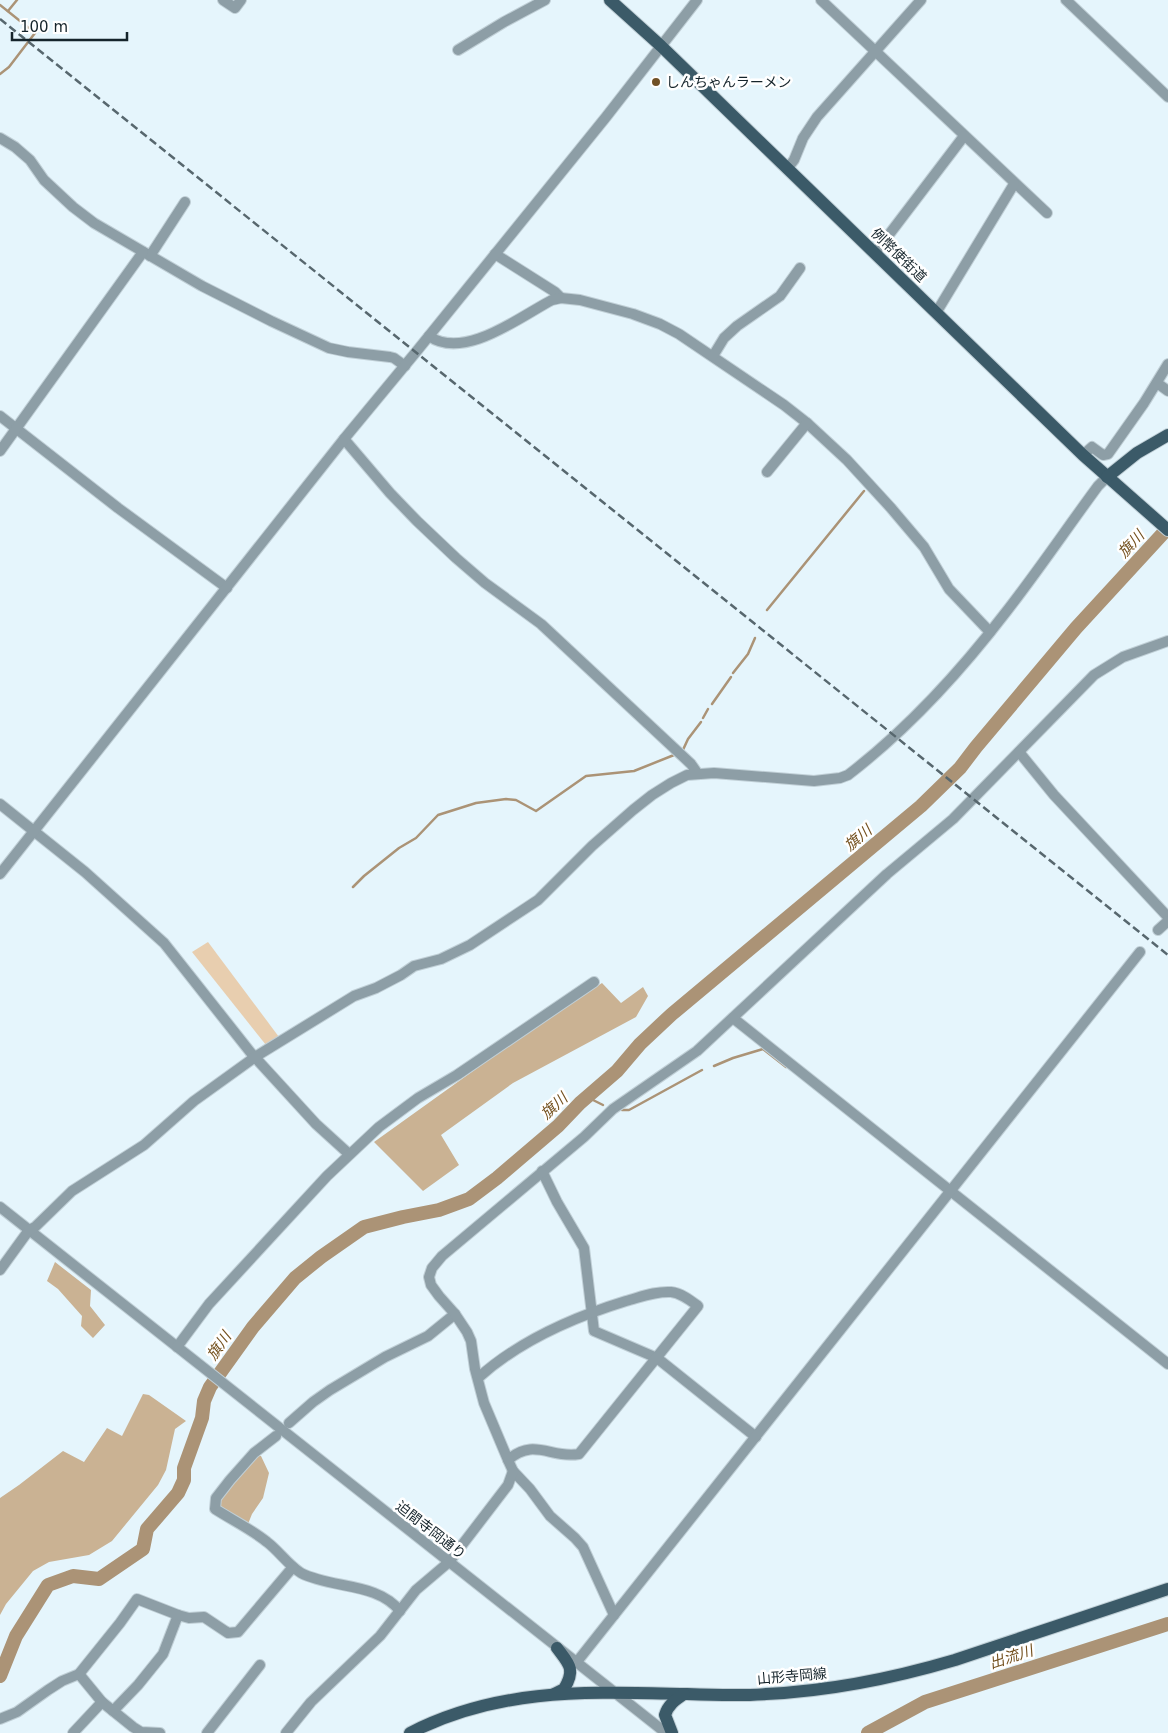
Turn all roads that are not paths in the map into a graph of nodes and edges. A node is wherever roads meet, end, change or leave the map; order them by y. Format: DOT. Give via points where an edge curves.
graph roads {
  1 [pos="223,0"];
  2 [pos="241,0"];
  3 [pos="545,0"];
  4 [pos="610,0"];
  5 [pos="697,0"];
  6 [pos="821,0"];
  7 [pos="921,0"];
  8 [pos="1066,0"];
  9 [pos="661,46"];
  10 [pos="458,50"];
  11 [pos="875,51"];
  12 [pos="1168,97"];
  13 [pos="964,136"];
  14 [pos="0,138"];
  15 [pos="787,169"];
  16 [pos="1014,184"];
  17 [pos="185,202"];
  18 [pos="1046,213"];
  19 [pos="875,253"];
  20 [pos="146,254"];
  21 [pos="495,254"];
  22 [pos="800,268"];
  23 [pos="561,298"];
  24 [pos="936,313"];
  25 [pos="429,336"];
  26 [pos="713,356"];
  27 [pos="1168,364"];
  28 [pos="405,366"];
  29 [pos="1157,383"];
  30 [pos="1168,391"];
  31 [pos="0,416"];
  32 [pos="807,423"];
  33 [pos="17,428"];
  34 [pos="1168,435"];
  35 [pos="344,439"];
  36 [pos="0,451"];
  37 [pos="1083,455"];
  38 [pos="766,472"];
  39 [pos="1112,481"];
  40 [pos="1168,530"];
  41 [pos="227,588"];
  42 [pos="990,632"];
  43 [pos="1168,640"];
  44 [pos="1019,752"];
  45 [pos="698,774"];
  46 [pos="0,804"];
  47 [pos="35,830"];
  48 [pos="0,874"];
  49 [pos="1168,917"];
  50 [pos="1168,922"];
  51 [pos="1158,930"];
  52 [pos="1140,952"];
  53 [pos="594,982"];
  54 [pos="733,1018"];
  55 [pos="255,1056"];
  56 [pos="350,1154"];
  57 [pos="542,1171"];
  58 [pos="950,1191"];
  59 [pos="0,1207"];
  60 [pos="29,1230"];
  61 [pos="0,1270"];
  62 [pos="591,1313"];
  63 [pos="455,1314"];
  64 [pos="178,1347"];
  65 [pos="657,1358"];
  66 [pos="1168,1364"];
  67 [pos="478,1378"];
  68 [pos="290,1423"];
  69 [pos="276,1436"];
  70 [pos="756,1437"];
  71 [pos="508,1460"];
  72 [pos="513,1470"];
  73 [pos="449,1562"];
  74 [pos="292,1567"];
  75 [pos="1168,1589"];
  76 [pos="400,1611"];
  77 [pos="178,1615"];
  78 [pos="614,1615"];
  79 [pos="557,1648"];
  80 [pos="576,1663"];
  81 [pos="260,1665"];
  82 [pos="79,1674"];
  83 [pos="615,1693"];
  84 [pos="554,1694"];
  85 [pos="684,1694"];
  86 [pos="102,1702"];
  87 [pos="113,1711"];
  88 [pos="0,1719"];
  89 [pos="73,1733"];
  90 [pos="160,1733"];
  91 [pos="207,1733"];
  92 [pos="286,1733"];
  93 [pos="410,1733"];
  94 [pos="666,1733"];
  95 [pos="672,1733"];
  1 -- 2 [label="street" via="235,8"];
  3 -- 10 [label="street"];
  4 -- 9 [label="main road, 例幣使街道"];
  5 -- 9 [label="street"];
  6 -- 11 [label="street"];
  7 -- 11 [label="street"];
  8 -- 12 [label="street"];
  9 -- 15 [label="main road, 例幣使街道"];
  9 -- 21 [label="street"];
  11 -- 13 [label="street"];
  11 -- 15 [label="street" via="817,117"];
  13 -- 16 [label="street"];
  13 -- 19 [label="street"];
  14 -- 20 [label="street" via="30,160 44,180 73,207"];
  15 -- 19 [label="main road, 例幣使街道"];
  16 -- 18 [label="street"];
  16 -- 24 [label="street"];
  17 -- 20 [label="street"];
  19 -- 24 [label="main road, 例幣使街道"];
  20 -- 28 [label="street" via="219,295 329,348 390,357"];
  20 -- 33 [label="street"];
  21 -- 23 [label="street"];
  21 -- 25 [label="street"];
  22 -- 26 [label="street" via="780,296 737,326 724,338"];
  23 -- 25 [label="street" via="479,338 448,344 436,342"];
  23 -- 26 [label="street" via="647,318 680,334"];
  24 -- 37 [label="main road, 例幣使街道"];
  25 -- 28 [label="street"];
  26 -- 32 [label="street"];
  27 -- 29 [label="street"];
  28 -- 35 [label="street"];
  29 -- 30 [label="street"];
  29 -- 37 [label="street" via="1108,454 1103,455 1092,447"];
  31 -- 33 [label="street"];
  32 -- 38 [label="street"];
  32 -- 42 [label="street" via="859,472 891,508 924,547 949,589"];
  33 -- 36 [label="street"];
  33 -- 41 [label="street"];
  34 -- 39 [label="main road" via="1137,452"];
  35 -- 41 [label="street"];
  35 -- 45 [label="street" via="437,541 541,624"];
  37 -- 39 [label="main road, 例幣使街道"];
  39 -- 40 [label="main road, 例幣使街道"];
  39 -- 42 [label="street" via="1098,486"];
  41 -- 47 [label="street"];
  42 -- 45 [label="street" via="896,736 848,775 814,781"];
  43 -- 44 [label="street" via="1124,657 1094,675"];
  44 -- 49 [label="street"];
  44 -- 54 [label="street" via="953,819 887,874"];
  45 -- 55 [label="street" via="688,775 652,794 592,846 538,900 470,945 441,959 414,966 401,976 354,996"];
  46 -- 47 [label="street"];
  47 -- 48 [label="street"];
  47 -- 55 [label="street" via="164,943"];
  50 -- 51 [label="street"];
  52 -- 58 [label="street"];
  53 -- 56 [label="street" via="418,1098 379,1126"];
  54 -- 57 [label="street" via="697,1051 613,1109"];
  54 -- 58 [label="street"];
  55 -- 56 [label="street" via="316,1124"];
  55 -- 60 [label="street" via="194,1101 144,1145 76,1188"];
  56 -- 64 [label="street" via="209,1304"];
  57 -- 62 [label="street" via="584,1248"];
  57 -- 63 [label="street" via="432,1268 429,1277 432,1284"];
  58 -- 66 [label="street"];
  58 -- 70 [label="street"];
  59 -- 60 [label="street, 迫間寺岡通り"];
  60 -- 61 [label="street"];
  60 -- 64 [label="street, 迫間寺岡通り"];
  62 -- 65 [label="street" via="594,1331"];
  62 -- 65 [label="street" via="662,1292 677,1293 698,1306"];
  62 -- 67 [label="street" via="515,1350"];
  63 -- 67 [label="street" via="471,1341"];
  63 -- 68 [label="street" via="428,1336 330,1390"];
  64 -- 73 [label="street, 迫間寺岡通り"];
  65 -- 70 [label="street"];
  65 -- 71 [label="street" via="579,1454 530,1449"];
  67 -- 71 [label="street" via="484,1403"];
  69 -- 74 [label="street" via="254,1453 230,1480 216,1498 214,1509 268,1542"];
  70 -- 78 [label="street"];
  71 -- 72 [label="street"];
  72 -- 73 [label="street" via="508,1485"];
  72 -- 78 [label="street" via="550,1516 583,1547"];
  73 -- 76 [label="street" via="416,1590"];
  73 -- 79 [label="street, 迫間寺岡通り"];
  74 -- 76 [label="street" via="319,1580 373,1594"];
  74 -- 77 [label="street" via="238,1632 228,1633 204,1617"];
  75 -- 85 [label="main road, 山形寺岡線" via="921,1670 835,1688 766,1694"];
  76 -- 92 [label="street" via="380,1636 311,1702"];
  77 -- 82 [label="street" via="137,1599"];
  77 -- 87 [label="street" via="163,1654"];
  78 -- 80 [label="street"];
  79 -- 80 [label="street, 迫間寺岡通り"];
  79 -- 84 [label="main road" via="570,1665 571,1673 564,1689"];
  80 -- 83 [label="street, 迫間寺岡通り"];
  81 -- 91 [label="street"];
  82 -- 86 [label="street"];
  82 -- 88 [label="street"];
  83 -- 84 [label="main road, 山形寺岡線"];
  83 -- 85 [label="main road, 山形寺岡線"];
  83 -- 94 [label="street, 迫間寺岡通り"];
  84 -- 93 [label="main road, 山形寺岡線" via="486,1704"];
  85 -- 95 [label="main road" via="675,1699 665,1715"];
  86 -- 87 [label="street"];
  86 -- 89 [label="street"];
  87 -- 90 [label="street" via="141,1732"];
}
